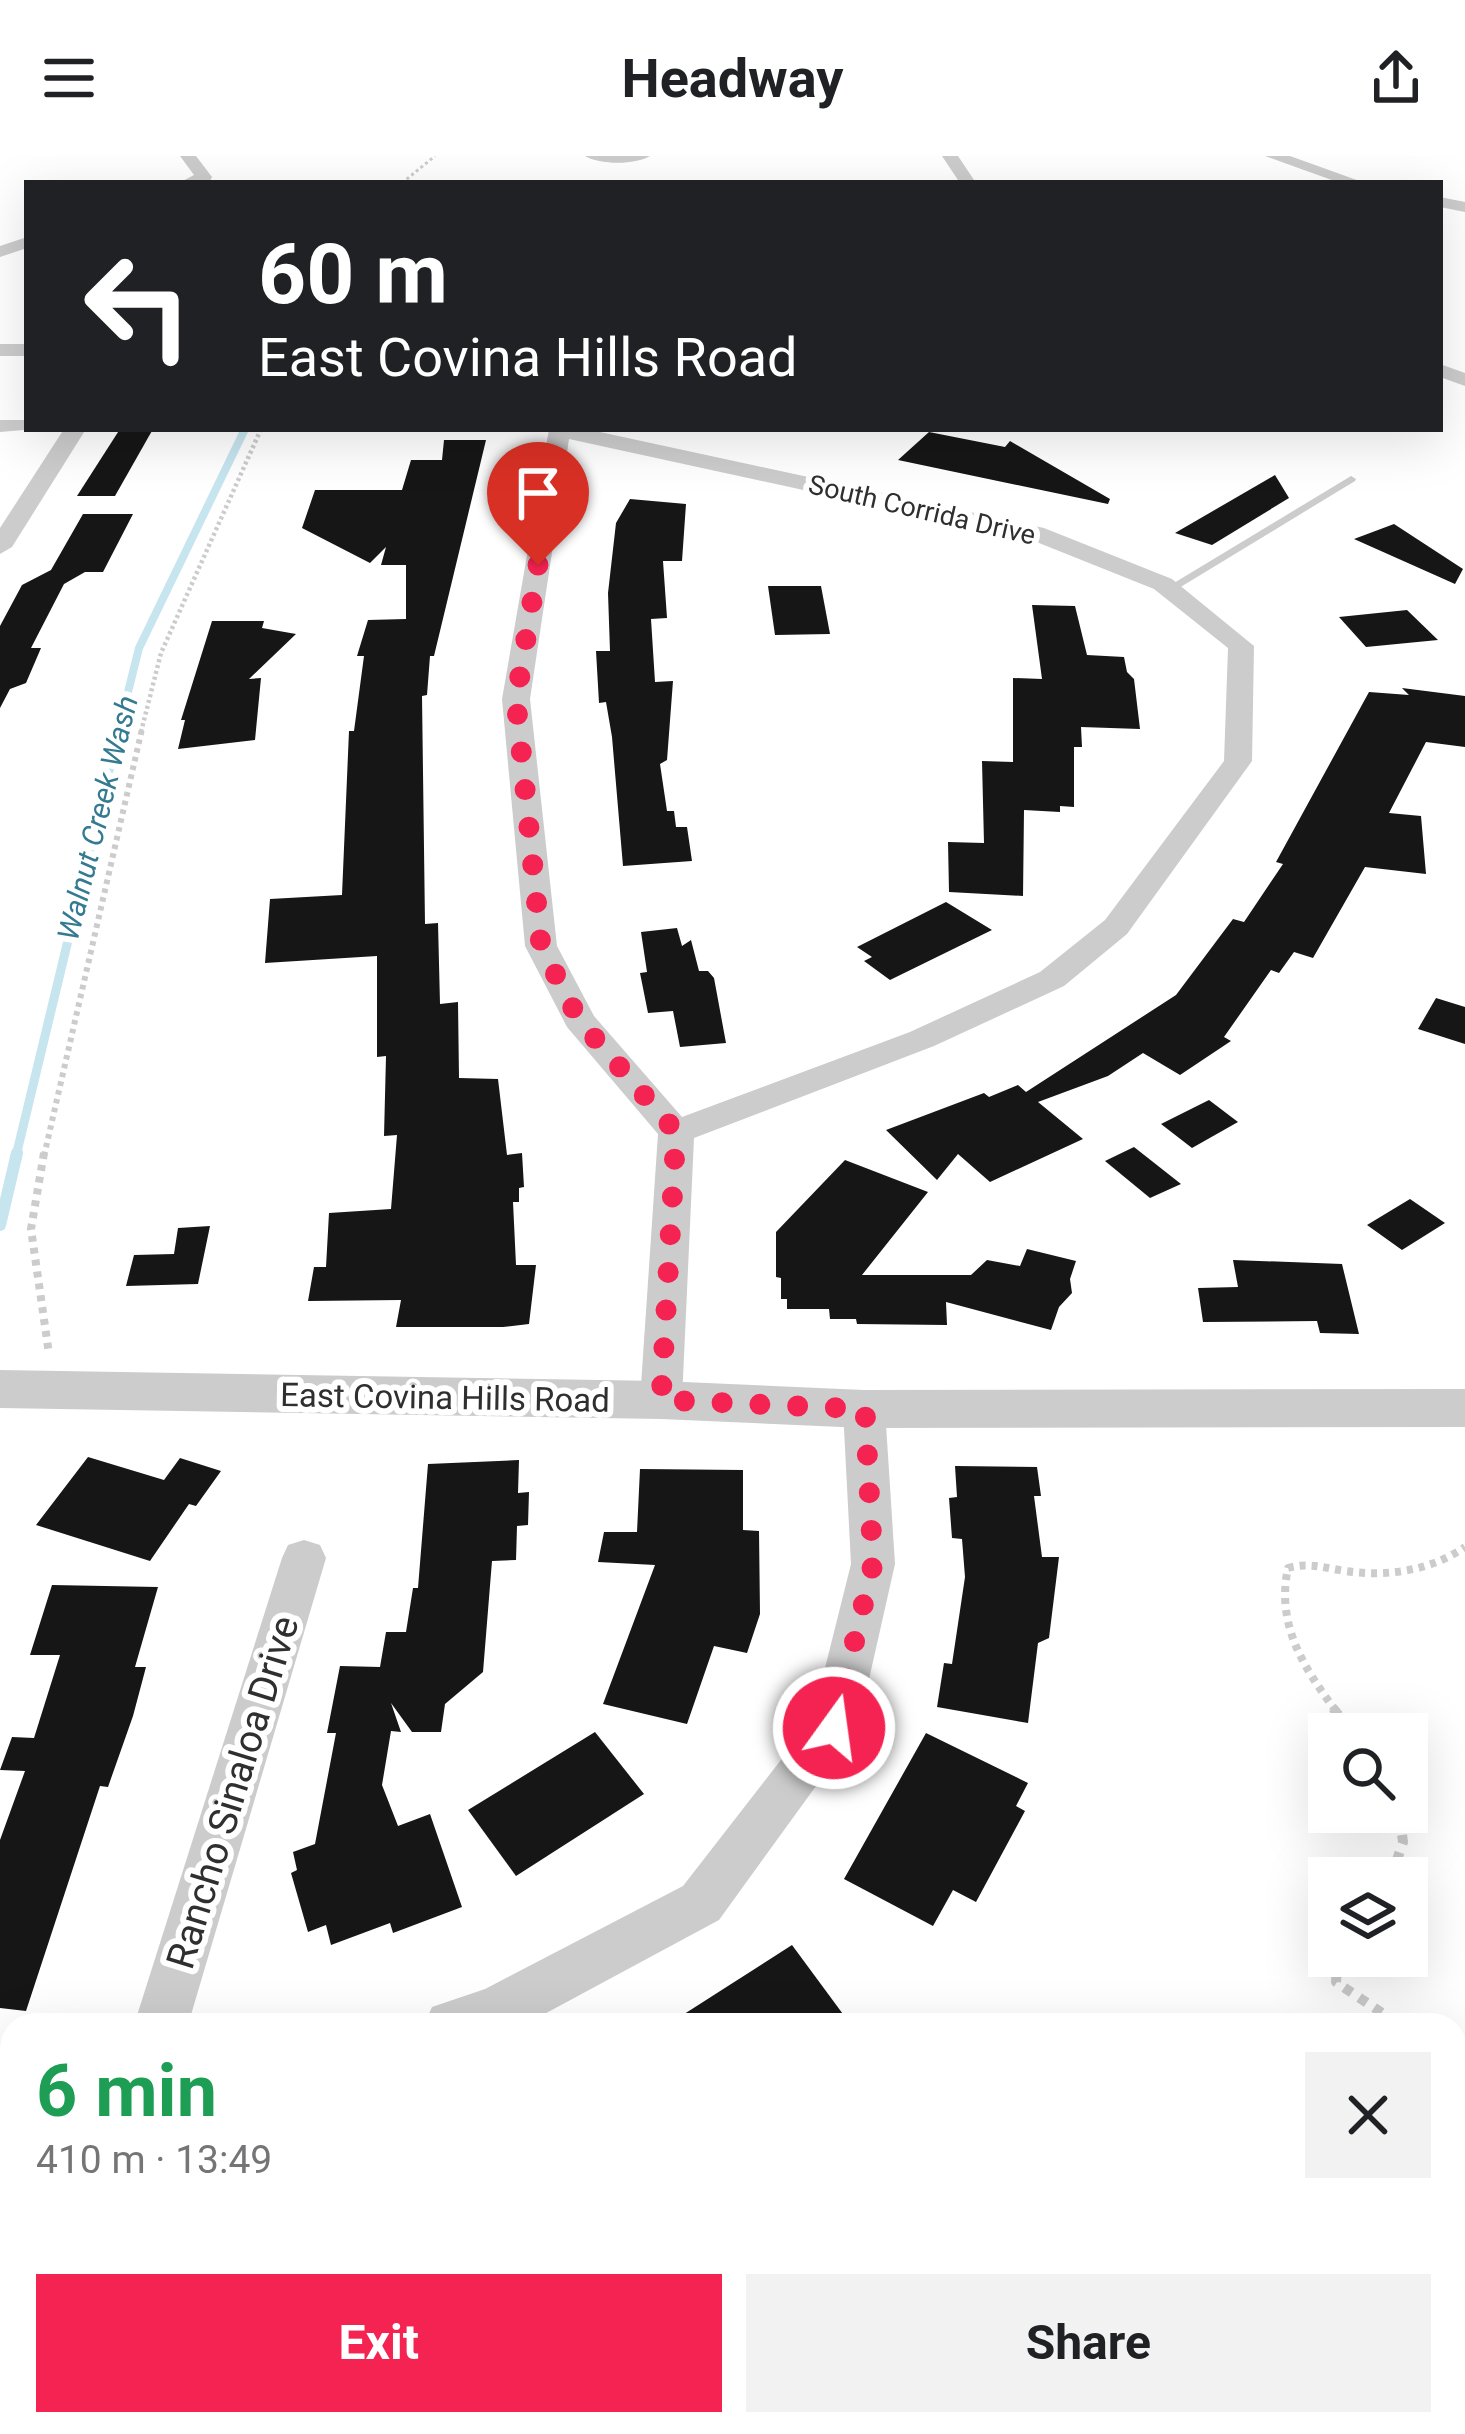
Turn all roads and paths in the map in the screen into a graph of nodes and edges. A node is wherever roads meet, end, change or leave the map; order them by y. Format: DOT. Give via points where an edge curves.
graph roads {
  1 [pos="188,156"];
  2 [pos="435,156"];
  3 [pos="593,156"];
  4 [pos="642,156"];
  5 [pos="1274,156"];
  6 [pos="196,180"];
  7 [pos="406,180"];
  8 [pos="1348,180"];
  9 [pos="73,432"];
  10 [pos="260,432"];
  11 [pos="560,432"];
  12 [pos="569,432"];
  13 [pos="1351,479"];
  14 [pos="4,535"];
  15 [pos="1169,589"];
  16 [pos="676,1132"];
  17 [pos="21,1390"];
  18 [pos="661,1400"];
  19 [pos="1465,1408"];
  20 [pos="865,1409"];
  21 [pos="1465,1547"];
  22 [pos="304,1558"];
  23 [pos="1339,1713"];
  24 [pos="1337,1977"];
  25 [pos="165,2013"];
  26 [pos="492,2013"];
  27 [pos="1380,2013"];
  1 -- 6 [label="street"];
  2 -- 7 [label="path"];
  3 -- 4 [label="street"];
  5 -- 8 [label="street"];
  9 -- 14 [label="street"];
  10 -- 17 [label="path" via="161,653 51,1115 31,1229 50,1352"];
  11 -- 16 [label="street" via="516,700 541,946 579,1020"];
  12 -- 15 [label="street, South Corrida Drive" via="1036,533"];
  13 -- 15 [label="lane"];
  15 -- 16 [label="street, South Corrida Drive" via="1241,646 1238,761 1116,927 1052,979 922,1039"];
  16 -- 18 [label="street"];
  17 -- 18 [label="street, East Covina Hills Road"];
  18 -- 20 [label="street, East Covina Hills Road"];
  19 -- 20 [label="street, East Covina Hills Road"];
  20 -- 26 [label="street" via="873,1564 834,1728 701,1903"];
  21 -- 23 [label="path" via="1426,1570 1354,1572 1300,1562 1288,1568 1279,1599 1286,1625"];
  22 -- 25 [label="street, Rancho Sinaloa Drive"];
  24 -- 27 [label="path"];
}
